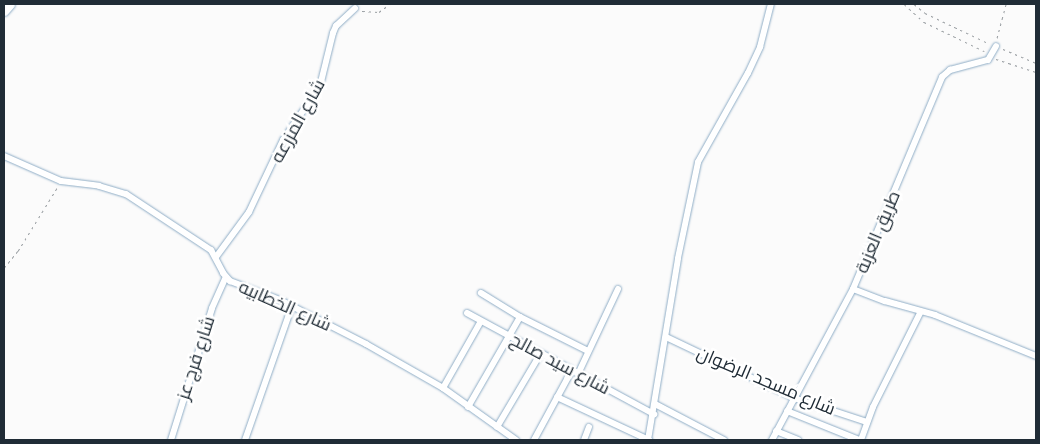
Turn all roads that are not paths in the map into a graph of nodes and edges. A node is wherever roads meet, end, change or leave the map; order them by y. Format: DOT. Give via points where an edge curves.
graph roads {
  1 [pos="10,4"];
  2 [pos="770,4"];
  3 [pos="354,8"];
  4 [pos="4,11"];
  5 [pos="996,46"];
  6 [pos="4,156"];
  7 [pos="216,257"];
  8 [pos="226,277"];
  9 [pos="618,289"];
  10 [pos="854,289"];
  11 [pos="481,293"];
  12 [pos="292,306"];
  13 [pos="921,311"];
  14 [pos="468,313"];
  15 [pos="520,317"];
  16 [pos="481,321"];
  17 [pos="509,336"];
  18 [pos="666,337"];
  19 [pos="588,351"];
  20 [pos="541,354"];
  21 [pos="1036,356"];
  22 [pos="575,372"];
  23 [pos="443,388"];
  24 [pos="557,398"];
  25 [pos="794,398"];
  26 [pos="655,404"];
  27 [pos="468,407"];
  28 [pos="787,411"];
  29 [pos="654,414"];
  30 [pos="867,422"];
  31 [pos="497,427"];
  32 [pos="589,427"];
  33 [pos="776,431"];
  34 [pos="510,439"];
  35 [pos="173,440"];
  36 [pos="245,440"];
  37 [pos="534,440"];
  38 [pos="584,440"];
  39 [pos="649,440"];
  40 [pos="724,440"];
  41 [pos="772,440"];
  42 [pos="798,440"];
  43 [pos="860,440"];
  1 -- 4 [label="street"];
  2 -- 18 [label="street" via="760,47 698,162"];
  3 -- 7 [label="street, شارع المزرعه" via="333,33 320,86 283,140 249,212"];
  5 -- 10 [label="street, طريق العزبة" via="986,61 950,70 942,77"];
  6 -- 7 [label="street, شارع الخطابيه" via="62,181 100,186 126,194 207,247"];
  7 -- 8 [label="street, شارع الخطابيه"];
  8 -- 12 [label="street, شارع الخطابيه"];
  8 -- 35 [label="street, شارع فرج عز" via="212,308"];
  9 -- 19 [label="street"];
  10 -- 13 [label="street"];
  10 -- 25 [label="street, طريق العزبة"];
  11 -- 15 [label="street"];
  12 -- 23 [label="street, شارع الخطابيه"];
  12 -- 36 [label="street"];
  13 -- 21 [label="street"];
  13 -- 30 [label="street"];
  14 -- 16 [label="street, شارع سيد صالح"];
  15 -- 17 [label="street"];
  15 -- 19 [label="street"];
  16 -- 17 [label="street, شارع سيد صالح"];
  16 -- 23 [label="street"];
  17 -- 20 [label="street, شارع سيد صالح"];
  17 -- 27 [label="street"];
  18 -- 25 [label="street, شارع مسجد الرضوان"];
  18 -- 26 [label="street"];
  19 -- 22 [label="street"];
  20 -- 22 [label="street, شارع سيد صالح"];
  20 -- 31 [label="street"];
  22 -- 24 [label="street"];
  22 -- 29 [label="street, شارع سيد صالح"];
  23 -- 27 [label="street, شارع الخطابيه"];
  24 -- 37 [label="street"];
  24 -- 39 [label="street"];
  25 -- 28 [label="street, طريق العزبة"];
  25 -- 30 [label="street, شارع مسجد الرضوان"];
  26 -- 29 [label="street"];
  26 -- 40 [label="street"];
  27 -- 31 [label="street, شارع الخطابيه"];
  28 -- 33 [label="street, طريق العزبة"];
  28 -- 43 [label="street"];
  29 -- 39 [label="street"];
  30 -- 43 [label="street"];
  31 -- 34 [label="street, شارع الخطابيه"];
  32 -- 38 [label="street"];
  33 -- 41 [label="street, طريق العزبة"];
  33 -- 42 [label="street"];
}
